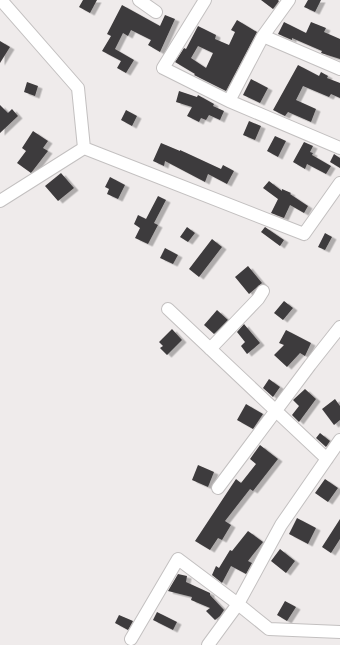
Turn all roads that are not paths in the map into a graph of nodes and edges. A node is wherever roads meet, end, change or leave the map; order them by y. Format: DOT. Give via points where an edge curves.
graph roads {
  1 [pos="1,0"];
  2 [pos="139,0"];
  3 [pos="205,0"];
  4 [pos="289,0"];
  5 [pos="156,12"];
  6 [pos="263,36"];
  7 [pos="340,69"];
  8 [pos="229,101"];
  9 [pos="84,148"];
  10 [pos="340,148"];
  11 [pos="340,183"];
  12 [pos="0,201"];
  13 [pos="263,292"];
  14 [pos="168,309"];
  15 [pos="340,327"];
  16 [pos="210,349"];
  17 [pos="276,411"];
  18 [pos="340,440"];
  19 [pos="327,459"];
  20 [pos="218,488"];
  21 [pos="238,604"];
  22 [pos="340,632"];
  23 [pos="131,639"];
  24 [pos="208,645"];
  1 -- 9 [label="street" via="78,88"];
  2 -- 5 [label="street"];
  3 -- 8 [label="street" via="163,68"];
  4 -- 6 [label="street"];
  6 -- 7 [label="street"];
  6 -- 8 [label="street"];
  8 -- 10 [label="street"];
  9 -- 11 [label="street" via="304,234"];
  9 -- 12 [label="street"];
  13 -- 16 [label="street"];
  14 -- 16 [label="street"];
  15 -- 17 [label="street"];
  16 -- 17 [label="street"];
  17 -- 19 [label="street"];
  17 -- 20 [label="street"];
  18 -- 19 [label="street"];
  19 -- 21 [label="street" via="281,525"];
  21 -- 22 [label="street" via="269,629"];
  21 -- 23 [label="street" via="178,559"];
  21 -- 24 [label="street"];
}
